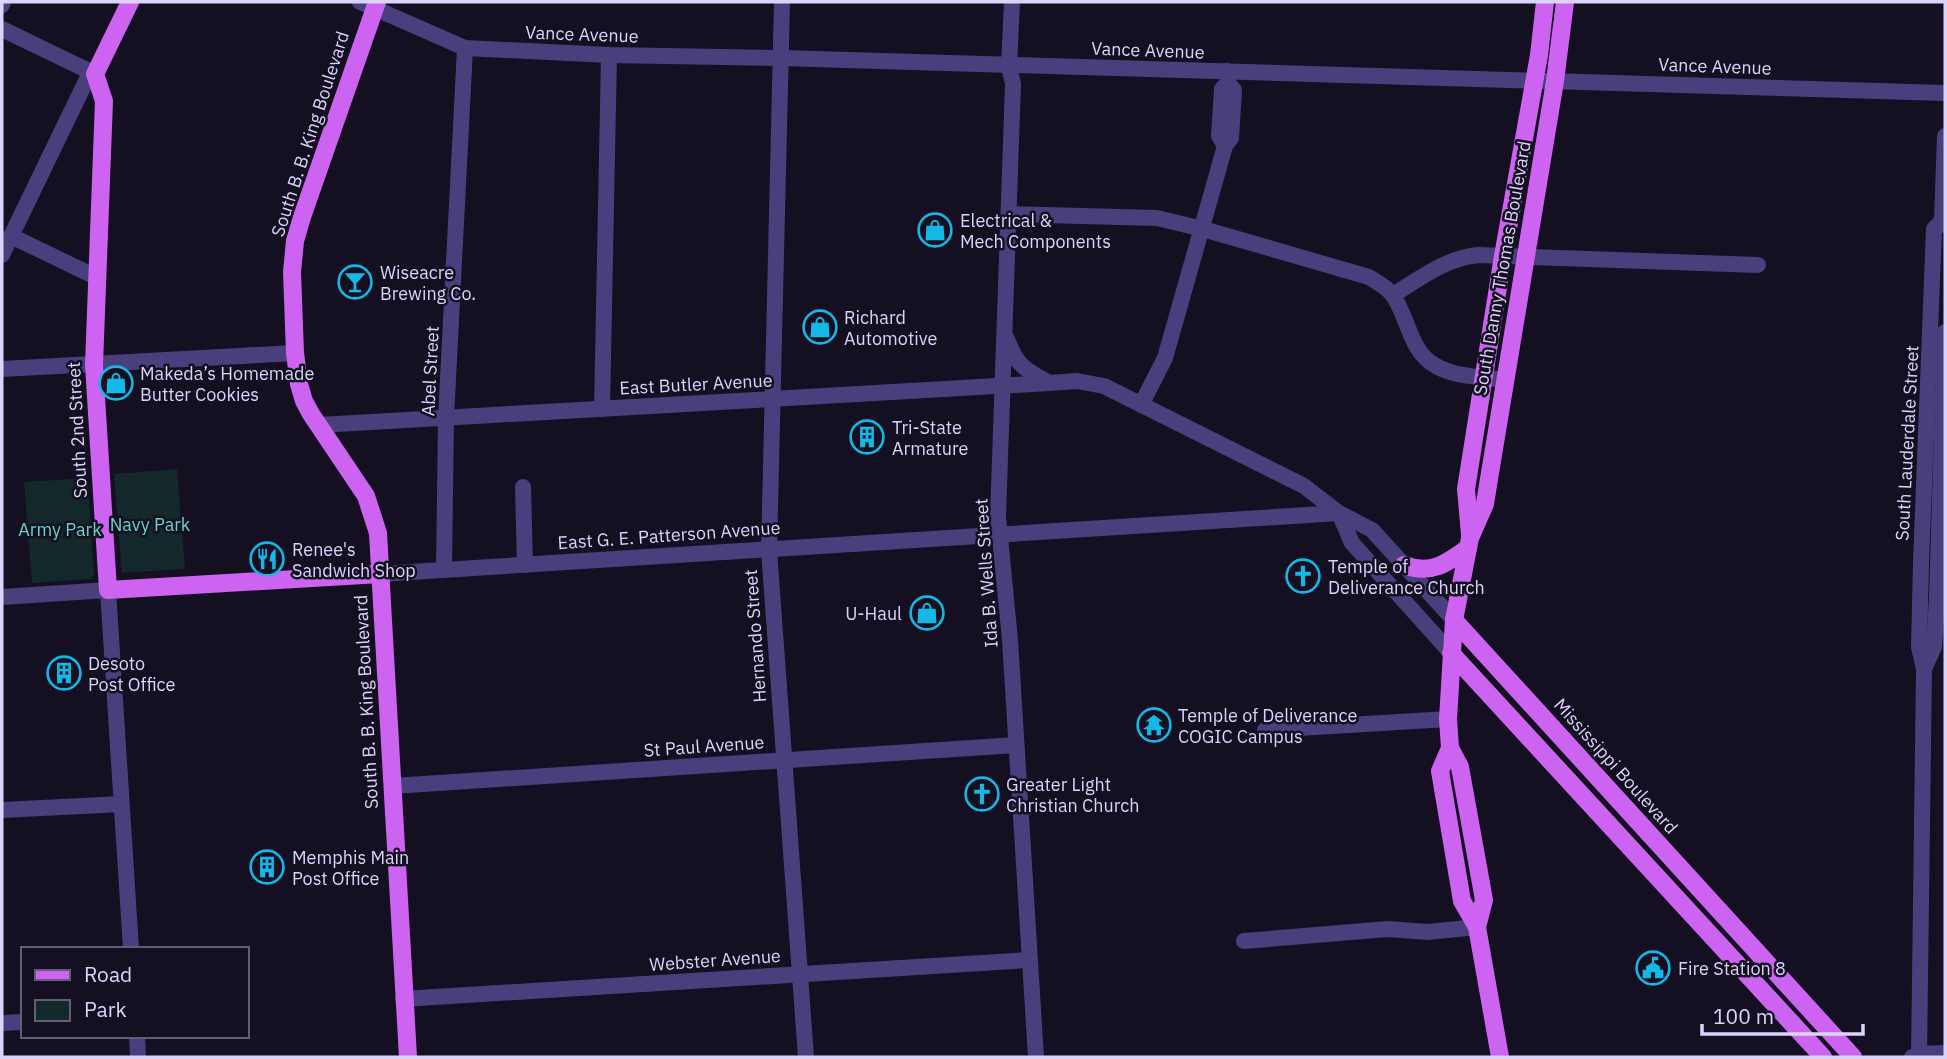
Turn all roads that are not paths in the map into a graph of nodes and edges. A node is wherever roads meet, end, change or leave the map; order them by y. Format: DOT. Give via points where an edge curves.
graph roads {
  1 [pos="130,2"];
  2 [pos="782,2"];
  3 [pos="1012,2"];
  4 [pos="1545,2"];
  5 [pos="1565,2"];
  6 [pos="370,4"];
  7 [pos="2,29"];
  8 [pos="465,48"];
  9 [pos="609,55"];
  10 [pos="781,58"];
  11 [pos="1009,66"];
  12 [pos="95,74"];
  13 [pos="1228,77"];
  14 [pos="1534,80"];
  15 [pos="1555,81"];
  16 [pos="1945,93"];
  17 [pos="1945,136"];
  18 [pos="1009,214"];
  19 [pos="1944,223"];
  20 [pos="9,229"];
  21 [pos="1203,229"];
  22 [pos="2,255"];
  23 [pos="1503,256"];
  24 [pos="1526,257"];
  25 [pos="1758,265"];
  26 [pos="96,277"];
  27 [pos="1392,295"];
  28 [pos="1938,299"];
  29 [pos="1004,330"];
  30 [pos="1945,332"];
  31 [pos="295,353"];
  32 [pos="94,365"];
  33 [pos="2,369"];
  34 [pos="1485,377"];
  35 [pos="1505,380"];
  36 [pos="1077,381"];
  37 [pos="1049,383"];
  38 [pos="1002,385"];
  39 [pos="773,399"];
  40 [pos="1141,405"];
  41 [pos="602,409"];
  42 [pos="446,418"];
  43 [pos="318,425"];
  44 [pos="523,487"];
  45 [pos="1339,513"];
  46 [pos="1001,535"];
  47 [pos="1469,543"];
  48 [pos="769,550"];
  49 [pos="1921,562"];
  50 [pos="1942,563"];
  51 [pos="525,565"];
  52 [pos="1404,565"];
  53 [pos="444,570"];
  54 [pos="380,574"];
  55 [pos="108,590"];
  56 [pos="2,597"];
  57 [pos="1454,620"];
  58 [pos="1451,653"];
  59 [pos="1924,669"];
  60 [pos="1448,719"];
  61 [pos="1265,730"];
  62 [pos="1016,745"];
  63 [pos="1577,754"];
  64 [pos="783,761"];
  65 [pos="1560,771"];
  66 [pos="393,786"];
  67 [pos="121,804"];
  68 [pos="2,810"];
  69 [pos="1713,904"];
  70 [pos="1696,919"];
  71 [pos="1477,927"];
  72 [pos="1244,940"];
  73 [pos="131,947"];
  74 [pos="1029,960"];
  75 [pos="801,973"];
  76 [pos="403,999"];
  77 [pos="21,1022"];
  78 [pos="2,1023"];
  79 [pos="137,1038"];
  80 [pos="1945,1053"];
  81 [pos="1917,1056"];
  82 [pos="138,1057"];
  83 [pos="408,1057"];
  84 [pos="806,1057"];
  85 [pos="1036,1057"];
  86 [pos="1500,1057"];
  87 [pos="1823,1057"];
  88 [pos="1853,1057"];
  1 -- 12 [label="main road"];
  2 -- 10 [label="street, Hernando Street"];
  3 -- 11 [label="street, Ida B. Wells Street"];
  4 -- 14 [label="main road, South Danny Thomas Boulevard"];
  5 -- 15 [label="main road, South Danny Thomas Boulevard"];
  6 -- 8 [label="street, Vance Avenue"];
  6 -- 31 [label="main road, South B. B. King Boulevard" via="295,241"];
  7 -- 12 [label="street"];
  8 -- 9 [label="street, Vance Avenue"];
  8 -- 42 [label="street, Abel Street"];
  9 -- 10 [label="street, Vance Avenue"];
  9 -- 41 [label="street"];
  10 -- 11 [label="street, Vance Avenue"];
  10 -- 39 [label="street, Hernando Street"];
  11 -- 13 [label="street, Vance Avenue"];
  11 -- 18 [label="street, Ida B. Wells Street" via="1013,84"];
  12 -- 20 [label="street" via="87,79"];
  12 -- 26 [label="main road, South 2nd Street" via="104,101"];
  13 -- 14 [label="street, Vance Avenue"];
  13 -- 21 [label="street" via="1222,89 1219,136 1225,146"];
  14 -- 15 [label="street, Vance Avenue"];
  14 -- 23 [label="main road, South Danny Thomas Boulevard"];
  15 -- 16 [label="street, Vance Avenue"];
  15 -- 24 [label="main road, South Danny Thomas Boulevard"];
  17 -- 19 [label="street, South Lauderdale Street"];
  18 -- 21 [label="street" via="1133,216"];
  18 -- 29 [label="street, Ida B. Wells Street"];
  19 -- 28 [label="street, South Lauderdale Street" via="1934,229"];
  20 -- 22 [label="street"];
  20 -- 26 [label="street"];
  21 -- 27 [label="street" via="1369,277"];
  21 -- 40 [label="street" via="1165,358"];
  23 -- 24 [label="street"];
  23 -- 27 [label="street" via="1462,257"];
  23 -- 34 [label="main road, South Danny Thomas Boulevard"];
  24 -- 25 [label="street"];
  24 -- 35 [label="main road, South Danny Thomas Boulevard"];
  26 -- 32 [label="main road, South 2nd Street"];
  27 -- 34 [label="street" via="1425,357 1453,372"];
  28 -- 49 [label="street, South Lauderdale Street"];
  29 -- 37 [label="street" via="1021,368"];
  29 -- 38 [label="street, Ida B. Wells Street"];
  30 -- 50 [label="street, South Lauderdale Street"];
  31 -- 32 [label="street"];
  31 -- 43 [label="main road, South B. B. King Boulevard" via="304,401"];
  32 -- 33 [label="street"];
  32 -- 55 [label="main road, South 2nd Street"];
  34 -- 35 [label="street"];
  34 -- 47 [label="main road, South Danny Thomas Boulevard" via="1466,489"];
  35 -- 47 [label="main road, South Danny Thomas Boulevard" via="1485,504"];
  36 -- 37 [label="street, East Butler Avenue"];
  36 -- 40 [label="street, Mississippi Boulevard" via="1104,386"];
  37 -- 38 [label="street, East Butler Avenue"];
  38 -- 39 [label="street, East Butler Avenue"];
  38 -- 46 [label="street, Ida B. Wells Street"];
  39 -- 41 [label="street, East Butler Avenue"];
  39 -- 48 [label="street, Hernando Street"];
  40 -- 45 [label="street, Mississippi Boulevard" via="1304,486"];
  41 -- 42 [label="street, East Butler Avenue"];
  42 -- 43 [label="street, East Butler Avenue"];
  42 -- 53 [label="street, Abel Street"];
  43 -- 54 [label="main road, South B. B. King Boulevard" via="366,496 378,533"];
  44 -- 51 [label="street"];
  45 -- 46 [label="street, East G. E. Patterson Avenue"];
  45 -- 52 [label="street, Mississippi Boulevard" via="1372,530"];
  45 -- 58 [label="street, Mississippi Boulevard" via="1352,543"];
  46 -- 48 [label="street, East G. E. Patterson Avenue"];
  46 -- 62 [label="street, Ida B. Wells Street"];
  47 -- 52 [label="main road" via="1448,563 1418,570"];
  47 -- 57 [label="main road, South Danny Thomas Boulevard"];
  48 -- 51 [label="street, East G. E. Patterson Avenue"];
  48 -- 64 [label="street, Hernando Street"];
  49 -- 50 [label="street"];
  49 -- 59 [label="street, South Lauderdale Street" via="1919,648"];
  50 -- 59 [label="street, South Lauderdale Street" via="1934,647"];
  51 -- 53 [label="street, East G. E. Patterson Avenue"];
  52 -- 57 [label="street, Mississippi Boulevard"];
  53 -- 54 [label="street, East G. E. Patterson Avenue"];
  54 -- 55 [label="main road, East G. E. Patterson Avenue"];
  54 -- 66 [label="main road, South B. B. King Boulevard"];
  55 -- 56 [label="street, East G. E. Patterson Avenue"];
  55 -- 67 [label="street, South 2nd Street"];
  57 -- 58 [label="main road, South Danny Thomas Boulevard"];
  57 -- 63 [label="main road, Mississippi Boulevard"];
  58 -- 60 [label="main road, South Danny Thomas Boulevard"];
  58 -- 65 [label="main road, Mississippi Boulevard"];
  59 -- 81 [label="street, South Lauderdale Street"];
  60 -- 61 [label="street"];
  60 -- 71 [label="main road, South Danny Thomas Boulevard" via="1450,748 1460,767 1484,900"];
  62 -- 64 [label="street, St Paul Avenue"];
  62 -- 74 [label="street, Ida B. Wells Street"];
  63 -- 65 [label="main road"];
  63 -- 69 [label="main road, Mississippi Boulevard"];
  64 -- 66 [label="street, St Paul Avenue"];
  64 -- 75 [label="street, Hernando Street"];
  65 -- 70 [label="main road, Mississippi Boulevard"];
  66 -- 76 [label="main road, South B. B. King Boulevard"];
  67 -- 68 [label="street"];
  67 -- 73 [label="street, South 2nd Street"];
  69 -- 70 [label="main road"];
  69 -- 88 [label="main road, Mississippi Boulevard"];
  70 -- 87 [label="main road, Mississippi Boulevard"];
  71 -- 72 [label="street"];
  71 -- 86 [label="main road, South Danny Thomas Boulevard"];
  74 -- 75 [label="street, Webster Avenue"];
  74 -- 85 [label="street, Ida B. Wells Street"];
  75 -- 76 [label="street, Webster Avenue"];
  75 -- 84 [label="street, Hernando Street"];
  76 -- 83 [label="main road, South B. B. King Boulevard"];
  77 -- 78 [label="street"];
  79 -- 82 [label="street"];
  80 -- 81 [label="street"];
}
